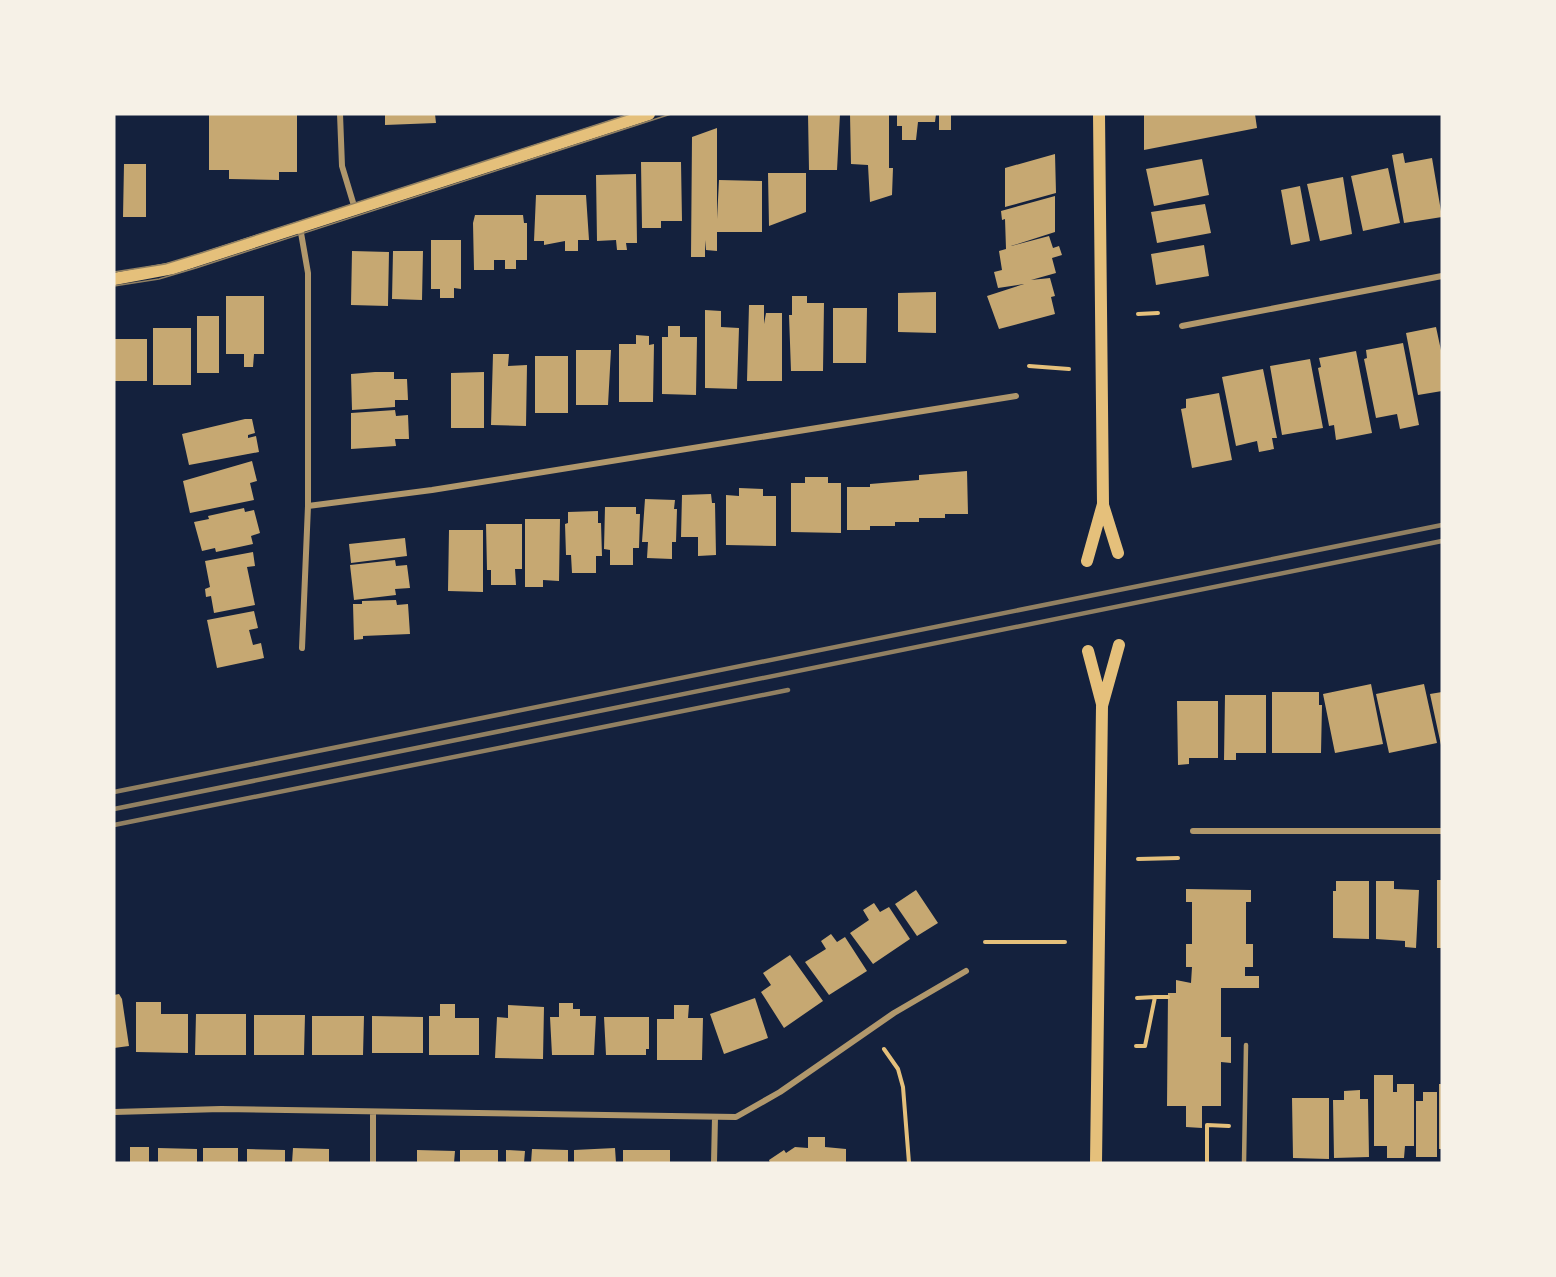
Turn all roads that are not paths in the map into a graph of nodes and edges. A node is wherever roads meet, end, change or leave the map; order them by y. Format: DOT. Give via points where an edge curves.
graph roads {
  1 [pos="340,114"];
  2 [pos="649,114"];
  3 [pos="1099,114"];
  4 [pos="355,209"];
  5 [pos="300,226"];
  6 [pos="1442,276"];
  7 [pos="114,279"];
  8 [pos="1182,326"];
  9 [pos="1016,396"];
  10 [pos="1103,504"];
  11 [pos="308,506"];
  12 [pos="1118,553"];
  13 [pos="1087,561"];
  14 [pos="1119,645"];
  15 [pos="302,648"];
  16 [pos="1088,651"];
  17 [pos="1102,706"];
  18 [pos="1193,831"];
  19 [pos="1442,831"];
  20 [pos="966,971"];
  21 [pos="1246,1045"];
  22 [pos="114,1112"];
  23 [pos="373,1113"];
  24 [pos="715,1118"];
  25 [pos="373,1163"];
  26 [pos="714,1163"];
  27 [pos="1096,1163"];
  28 [pos="1244,1163"];
  1 -- 4 [label="street" via="342,166"];
  2 -- 4 [label="main road"];
  3 -- 10 [label="main road"];
  4 -- 5 [label="main road"];
  5 -- 7 [label="main road" via="173,268"];
  5 -- 11 [label="street" via="308,264"];
  6 -- 8 [label="street"];
  9 -- 11 [label="street" via="432,490"];
  10 -- 12 [label="main road"];
  10 -- 13 [label="main road"];
  11 -- 15 [label="street"];
  14 -- 17 [label="main road"];
  16 -- 17 [label="main road"];
  17 -- 27 [label="main road"];
  18 -- 19 [label="street"];
  20 -- 24 [label="street" via="894,1013 780,1092 736,1117"];
  21 -- 28 [label="lane"];
  22 -- 23 [label="street" via="221,1109"];
  23 -- 24 [label="street" via="664,1114"];
  23 -- 25 [label="street"];
  24 -- 26 [label="street"];
}
